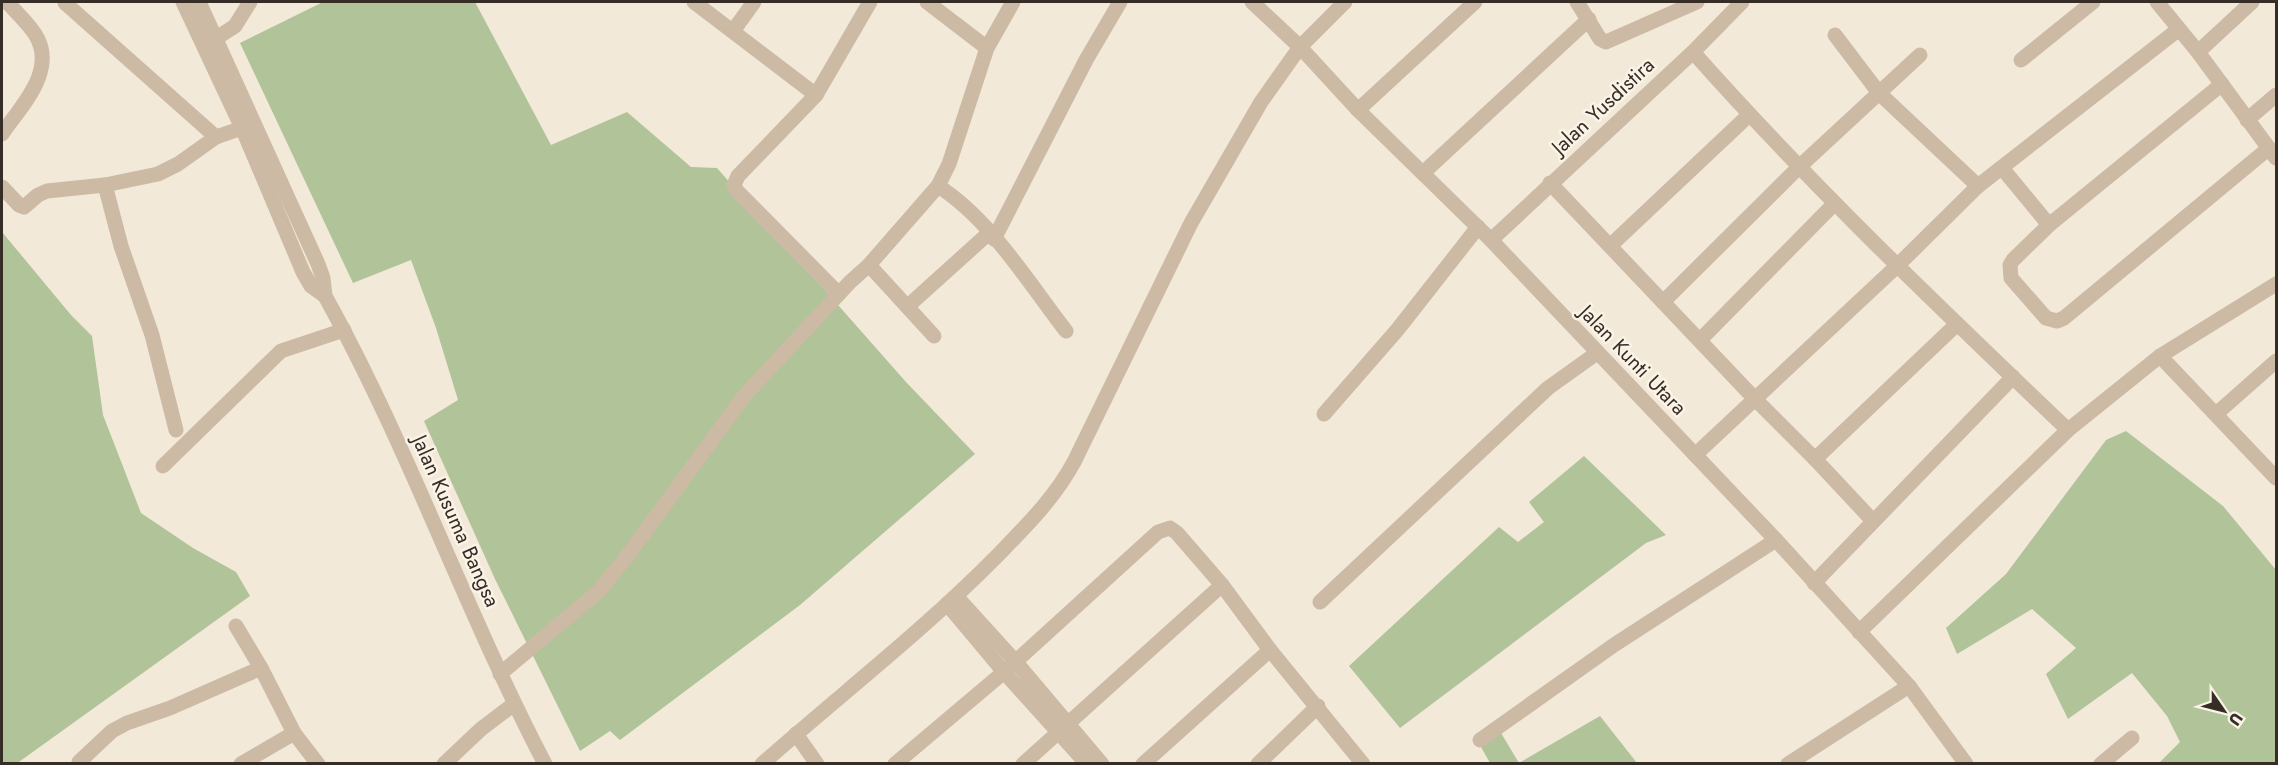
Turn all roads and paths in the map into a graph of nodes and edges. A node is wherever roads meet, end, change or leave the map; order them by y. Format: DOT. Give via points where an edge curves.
graph roads {
  1 [pos="7,2"];
  2 [pos="183,2"];
  3 [pos="199,2"];
  4 [pos="250,2"];
  5 [pos="694,2"];
  6 [pos="754,2"];
  7 [pos="870,2"];
  8 [pos="927,2"];
  9 [pos="1013,2"];
  10 [pos="1120,2"];
  11 [pos="1252,2"];
  12 [pos="1345,2"];
  13 [pos="1475,2"];
  14 [pos="1577,2"];
  15 [pos="1697,2"];
  16 [pos="1742,2"];
  17 [pos="2093,2"];
  18 [pos="2157,2"];
  19 [pos="2252,2"];
  20 [pos="65,3"];
  21 [pos="1589,19"];
  22 [pos="2179,29"];
  23 [pos="733,31"];
  24 [pos="1835,34"];
  25 [pos="210,43"];
  26 [pos="1300,47"];
  27 [pos="987,48"];
  28 [pos="1693,51"];
  29 [pos="2198,52"];
  30 [pos="1920,55"];
  31 [pos="2021,60"];
  32 [pos="2222,84"];
  33 [pos="1878,93"];
  34 [pos="816,95"];
  35 [pos="2277,95"];
  36 [pos="1358,110"];
  37 [pos="1749,115"];
  38 [pos="2247,120"];
  39 [pos="248,127"];
  40 [pos="2,134"];
  41 [pos="216,137"];
  42 [pos="2273,153"];
  43 [pos="1799,167"];
  44 [pos="2002,168"];
  45 [pos="1423,173"];
  46 [pos="1550,183"];
  47 [pos="105,185"];
  48 [pos="938,186"];
  49 [pos="1978,186"];
  50 [pos="2,187"];
  51 [pos="1834,204"];
  52 [pos="2049,225"];
  53 [pos="1478,226"];
  54 [pos="992,235"];
  55 [pos="1491,240"];
  56 [pos="1611,245"];
  57 [pos="869,265"];
  58 [pos="1897,266"];
  59 [pos="2277,284"];
  60 [pos="839,294"];
  61 [pos="1663,302"];
  62 [pos="908,306"];
  63 [pos="1957,324"];
  64 [pos="344,330"];
  65 [pos="1066,331"];
  66 [pos="934,336"];
  67 [pos="1700,340"];
  68 [pos="1597,353"];
  69 [pos="2160,356"];
  70 [pos="2277,361"];
  71 [pos="2013,377"];
  72 [pos="1754,398"];
  73 [pos="1324,414"];
  74 [pos="2216,414"];
  75 [pos="176,429"];
  76 [pos="2068,430"];
  77 [pos="1695,455"];
  78 [pos="1815,459"];
  79 [pos="163,466"];
  80 [pos="2277,478"];
  81 [pos="1873,522"];
  82 [pos="1776,540"];
  83 [pos="1814,582"];
  84 [pos="1222,585"];
  85 [pos="951,600"];
  86 [pos="1320,602"];
  87 [pos="236,626"];
  88 [pos="1859,632"];
  89 [pos="1270,650"];
  90 [pos="1010,667"];
  91 [pos="261,668"];
  92 [pos="500,674"];
  93 [pos="1909,686"];
  94 [pos="514,704"];
  95 [pos="1318,706"];
  96 [pos="1063,727"];
  97 [pos="294,733"];
  98 [pos="796,734"];
  99 [pos="2132,738"];
  100 [pos="1480,740"];
  101 [pos="80,762"];
  102 [pos="241,764"];
  103 [pos="318,764"];
  104 [pos="444,764"];
  105 [pos="544,764"];
  106 [pos="762,764"];
  107 [pos="817,764"];
  108 [pos="895,764"];
  109 [pos="1023,764"];
  110 [pos="1088,764"];
  111 [pos="1102,764"];
  112 [pos="1143,764"];
  113 [pos="1258,764"];
  114 [pos="1363,764"];
  115 [pos="1788,764"];
  116 [pos="1966,764"];
  117 [pos="2101,764"];
  1 -- 40 [label="street" via="36,36 43,63 36,86"];
  2 -- 25 [label="street, Jalan Kusuma Bangsa"];
  3 -- 25 [label="street, Jalan Kusuma Bangsa"];
  4 -- 25 [label="street" via="236,26"];
  5 -- 23 [label="street"];
  6 -- 23 [label="street"];
  7 -- 34 [label="street"];
  8 -- 27 [label="street"];
  9 -- 27 [label="street"];
  10 -- 54 [label="street"];
  11 -- 26 [label="street, Jalan Kunti Utara"];
  12 -- 26 [label="street"];
  13 -- 36 [label="street"];
  14 -- 21 [label="street"];
  15 -- 21 [label="street" via="1608,42 1600,39"];
  16 -- 28 [label="street, Jalan Yusdistira"];
  17 -- 31 [label="street"];
  18 -- 22 [label="street"];
  19 -- 29 [label="street"];
  20 -- 41 [label="street"];
  21 -- 45 [label="street"];
  22 -- 29 [label="street"];
  22 -- 44 [label="street"];
  23 -- 34 [label="street"];
  24 -- 33 [label="street"];
  25 -- 39 [label="street, Jalan Kusuma Bangsa"];
  26 -- 36 [label="street, Jalan Kunti Utara"];
  26 -- 85 [label="street" via="1261,102 1191,223 1066,477 1025,527"];
  27 -- 48 [label="street" via="949,164"];
  28 -- 37 [label="street"];
  28 -- 46 [label="street, Jalan Yusdistira"];
  29 -- 32 [label="street"];
  30 -- 33 [label="street"];
  32 -- 38 [label="street"];
  32 -- 52 [label="street"];
  33 -- 43 [label="street"];
  33 -- 49 [label="street"];
  34 -- 60 [label="street" via="734,184"];
  35 -- 38 [label="street"];
  36 -- 45 [label="street, Jalan Kunti Utara"];
  37 -- 43 [label="street"];
  37 -- 56 [label="street"];
  38 -- 42 [label="street"];
  39 -- 41 [label="street"];
  39 -- 64 [label="street, Jalan Kusuma Bangsa" via="303,272 311,286 325,296"];
  41 -- 47 [label="street" via="178,165 158,174"];
  42 -- 52 [label="street" via="2057,321 2046,318 2009,273 2013,260"];
  43 -- 51 [label="street"];
  43 -- 61 [label="street"];
  44 -- 49 [label="street"];
  44 -- 52 [label="street"];
  45 -- 53 [label="street, Jalan Kunti Utara"];
  46 -- 55 [label="street, Jalan Yusdistira"];
  46 -- 56 [label="street"];
  47 -- 50 [label="street" via="47,191 24,207"];
  47 -- 75 [label="street" via="152,335"];
  48 -- 54 [label="street"];
  48 -- 57 [label="street"];
  49 -- 58 [label="street"];
  51 -- 58 [label="street"];
  51 -- 67 [label="street"];
  53 -- 55 [label="street, Jalan Kunti Utara"];
  53 -- 73 [label="street" via="1398,329"];
  54 -- 62 [label="street"];
  54 -- 65 [label="street"];
  55 -- 68 [label="street, Jalan Kunti Utara"];
  56 -- 61 [label="street"];
  57 -- 60 [label="street"];
  57 -- 62 [label="street"];
  58 -- 63 [label="street"];
  58 -- 72 [label="street"];
  59 -- 69 [label="street"];
  60 -- 92 [label="street" via="744,396 598,592"];
  61 -- 67 [label="street"];
  62 -- 66 [label="street"];
  63 -- 71 [label="street"];
  63 -- 78 [label="street"];
  64 -- 79 [label="street" via="281,351"];
  64 -- 92 [label="street, Jalan Kusuma Bangsa" via="388,418"];
  67 -- 72 [label="street"];
  68 -- 77 [label="street, Jalan Kunti Utara"];
  68 -- 86 [label="street" via="1548,388"];
  69 -- 74 [label="street"];
  69 -- 76 [label="street"];
  70 -- 74 [label="street"];
  71 -- 76 [label="street"];
  71 -- 81 [label="street"];
  72 -- 77 [label="street"];
  72 -- 78 [label="street"];
  74 -- 80 [label="street"];
  76 -- 88 [label="street"];
  77 -- 82 [label="street, Jalan Kunti Utara"];
  78 -- 81 [label="street"];
  81 -- 83 [label="street"];
  82 -- 83 [label="street, Jalan Kunti Utara"];
  82 -- 100 [label="street" via="1614,645"];
  83 -- 88 [label="street, Jalan Kunti Utara"];
  84 -- 89 [label="street"];
  84 -- 90 [label="street" via="1173,529 1162,529"];
  84 -- 96 [label="street"];
  85 -- 90 [label="street"];
  85 -- 98 [label="street"];
  87 -- 91 [label="street"];
  88 -- 93 [label="street, Jalan Kunti Utara"];
  89 -- 95 [label="street"];
  89 -- 112 [label="street"];
  90 -- 96 [label="street"];
  90 -- 108 [label="street"];
  91 -- 97 [label="street"];
  91 -- 101 [label="street" via="121,726"];
  92 -- 94 [label="street, Jalan Kusuma Bangsa"];
  93 -- 115 [label="street"];
  93 -- 116 [label="street, Jalan Kunti Utara"];
  94 -- 104 [label="street"];
  94 -- 105 [label="street, Jalan Kusuma Bangsa"];
  95 -- 113 [label="street"];
  95 -- 114 [label="street"];
  96 -- 109 [label="street"];
  96 -- 110 [label="street"];
  96 -- 111 [label="street"];
  97 -- 102 [label="street"];
  97 -- 103 [label="street"];
  98 -- 106 [label="street"];
  98 -- 107 [label="street"];
  99 -- 117 [label="street"];
}
